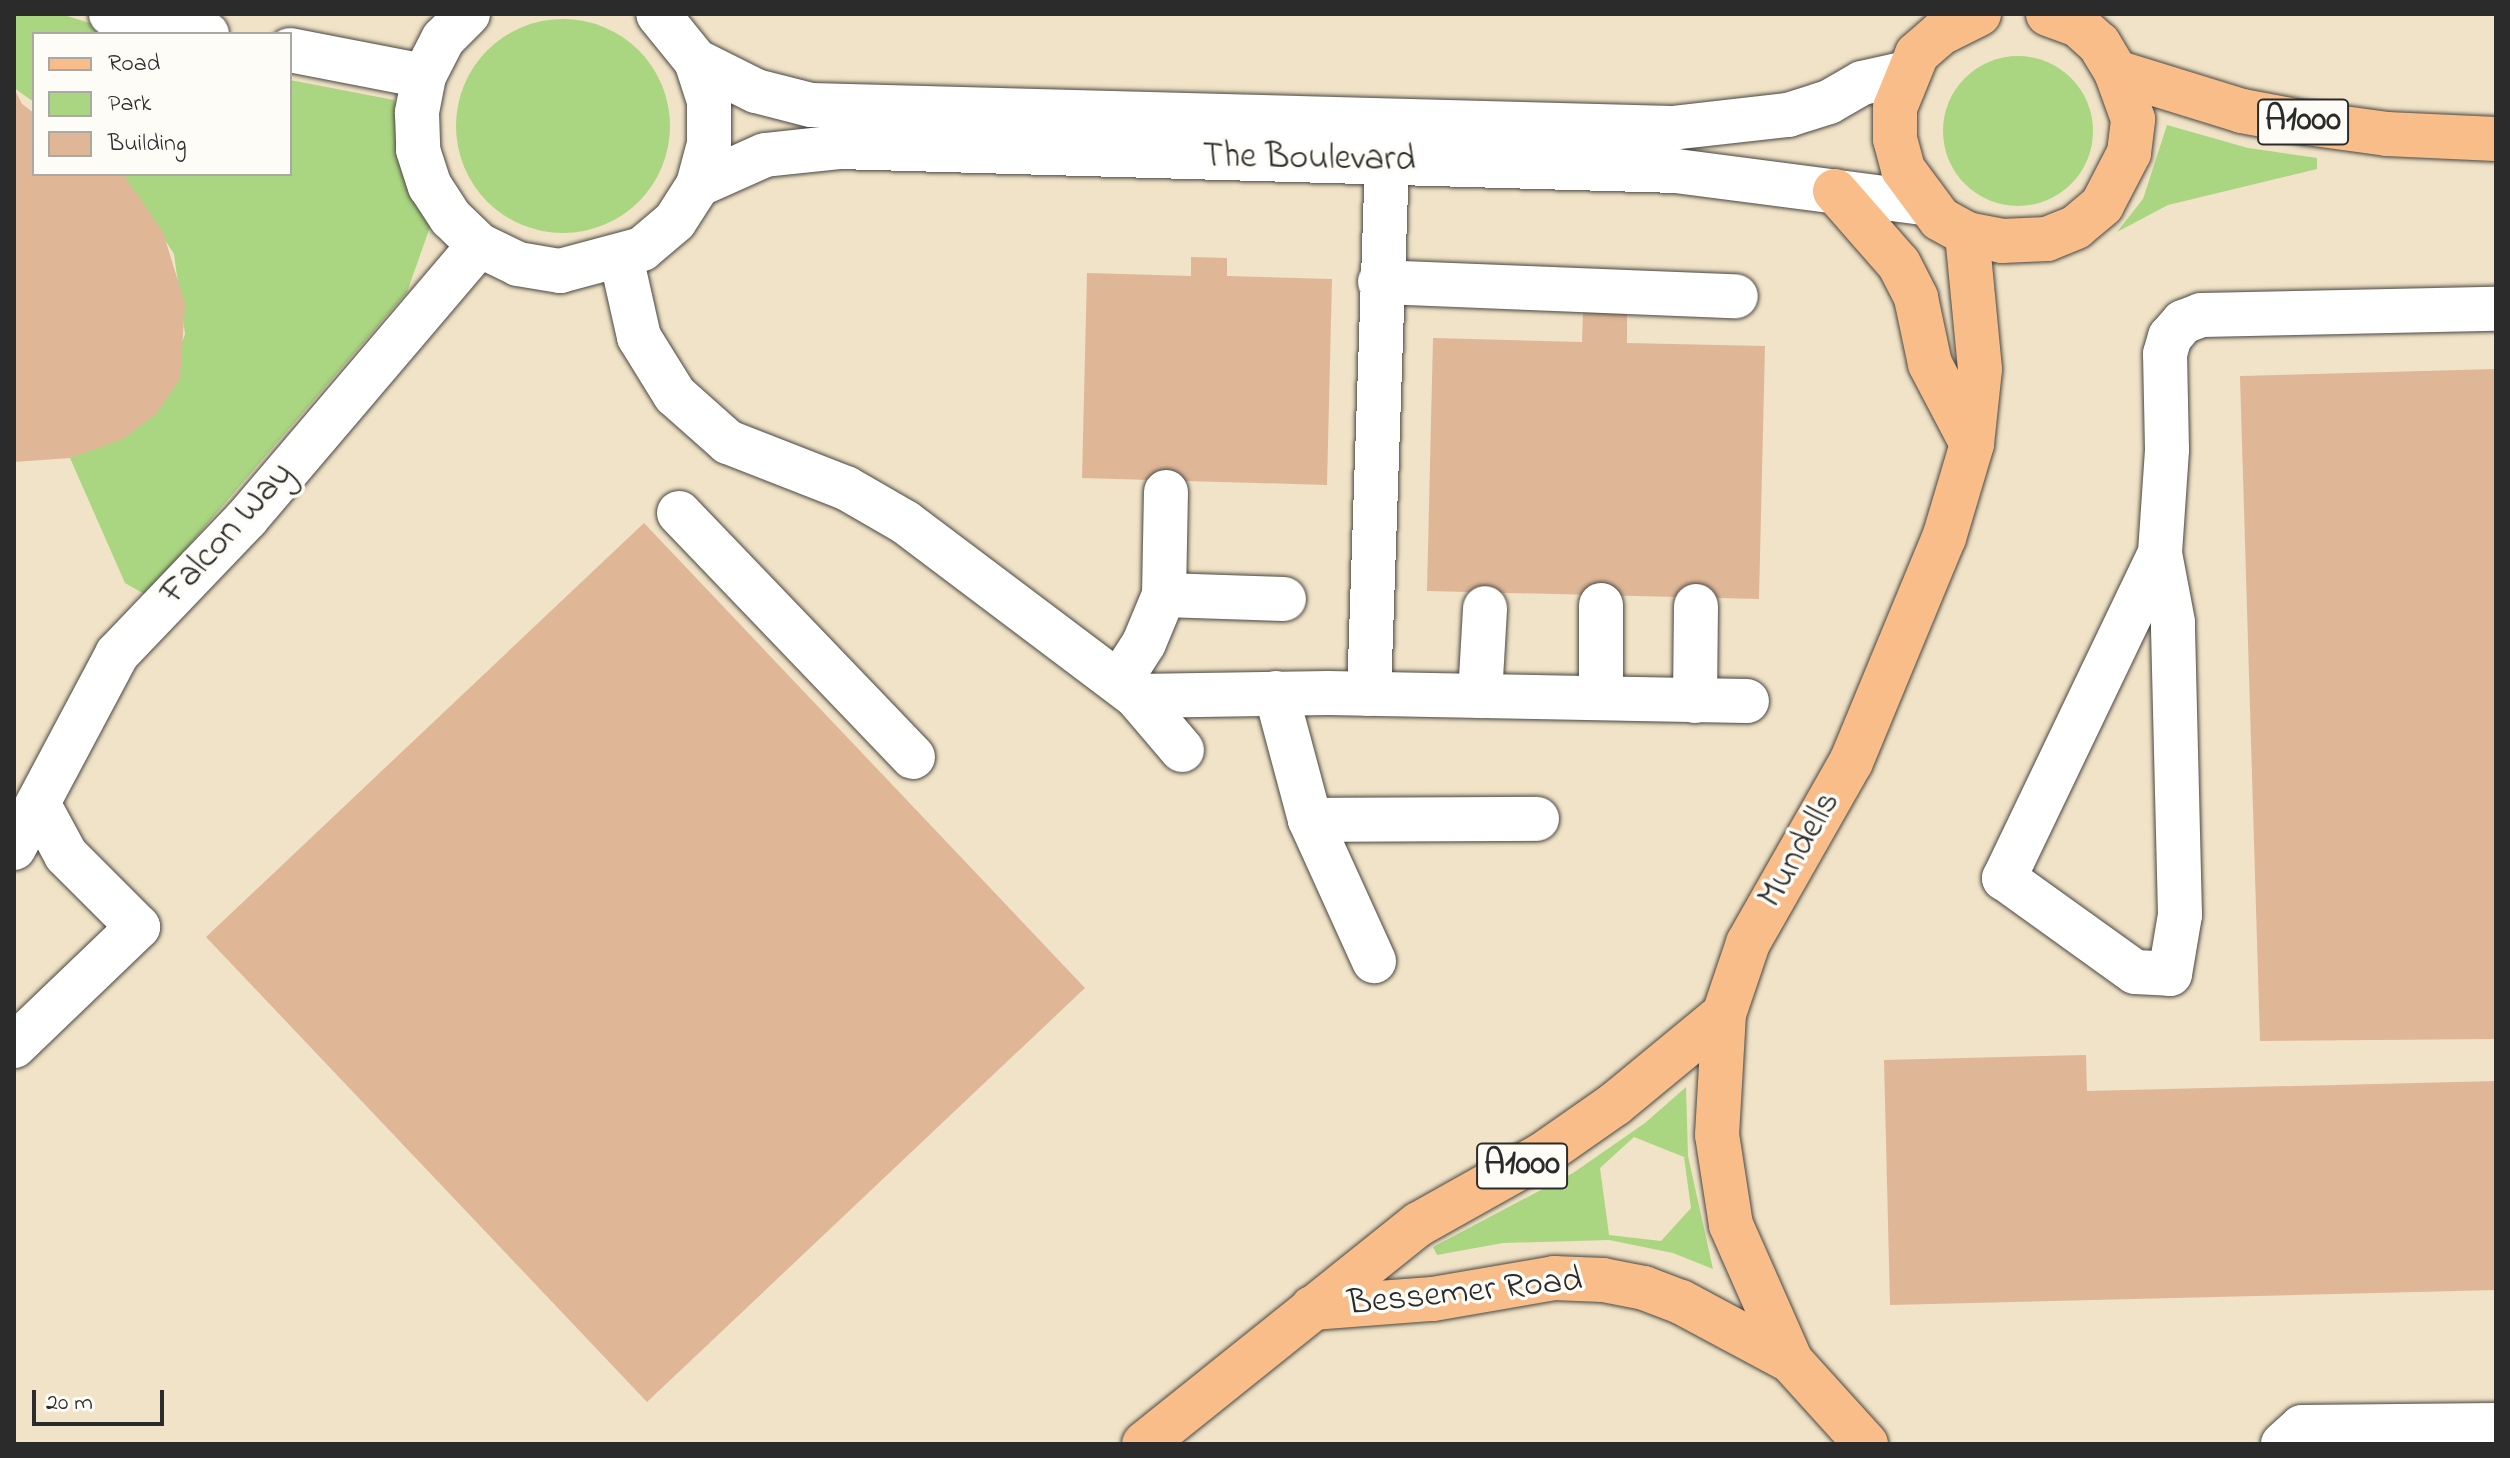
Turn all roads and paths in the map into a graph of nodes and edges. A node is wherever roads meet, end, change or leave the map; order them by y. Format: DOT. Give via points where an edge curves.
graph roads {
  1 [pos="111,14"];
  2 [pos="468,14"];
  3 [pos="658,14"];
  4 [pos="2048,14"];
  5 [pos="1954,20"];
  6 [pos="197,32"];
  7 [pos="292,50"];
  8 [pos="696,61"];
  9 [pos="2116,72"];
  10 [pos="1907,73"];
  11 [pos="424,76"];
  12 [pos="2496,139"];
  13 [pos="1387,161"];
  14 [pos="698,185"];
  15 [pos="1835,191"];
  16 [pos="1924,203"];
  17 [pos="1967,234"];
  18 [pos="479,245"];
  19 [pos="621,257"];
  20 [pos="1380,282"];
  21 [pos="1736,296"];
  22 [pos="2496,309"];
  23 [pos="1972,444"];
  24 [pos="1166,492"];
  25 [pos="679,513"];
  26 [pos="2160,553"];
  27 [pos="1164,595"];
  28 [pos="1284,599"];
  29 [pos="1601,605"];
  30 [pos="1696,606"];
  31 [pos="1485,608"];
  32 [pos="1128,689"];
  33 [pos="1276,693"];
  34 [pos="1369,694"];
  35 [pos="1480,696"];
  36 [pos="1601,698"];
  37 [pos="1695,701"];
  38 [pos="1747,701"];
  39 [pos="1182,750"];
  40 [pos="913,757"];
  41 [pos="40,807"];
  42 [pos="1537,819"];
  43 [pos="1310,820"];
  44 [pos="14,848"];
  45 [pos="1374,961"];
  46 [pos="1724,1014"];
  47 [pos="14,1046"];
  48 [pos="1312,1308"];
  49 [pos="1791,1361"];
  50 [pos="2496,1425"];
  51 [pos="1144,1444"];
  52 [pos="1866,1444"];
  53 [pos="2283,1444"];
  1 -- 6 [label="street"];
  2 -- 11 [label="street" via="443,39"];
  3 -- 8 [label="street"];
  4 -- 9 [label="main road" via="2078,25 2099,44"];
  5 -- 10 [label="main road" via="1917,54"];
  7 -- 11 [label="street"];
  8 -- 10 [label="street, The Boulevard" via="756,91 811,105 1672,128 1788,115 1829,102 1862,83"];
  8 -- 14 [label="street" via="709,101 709,144"];
  9 -- 12 [label="main road, A1000" via="2242,111 2294,121 2387,134"];
  9 -- 17 [label="main road" via="2133,119 2129,153 2102,205 2076,227 2047,239 2002,241"];
  10 -- 16 [label="main road" via="1895,108 1895,139 1903,169"];
  11 -- 18 [label="street" via="418,150 430,186 451,218"];
  13 -- 14 [label="street, The Boulevard" via="839,147 765,155"];
  13 -- 15 [label="street, The Boulevard" via="1676,171"];
  13 -- 20 [label="street"];
  14 -- 19 [label="street" via="675,221 642,249"];
  15 -- 16 [label="street, The Boulevard"];
  15 -- 23 [label="main road" via="1899,264 1916,298 1930,364"];
  16 -- 17 [label="main road"];
  17 -- 23 [label="main road, Mundells" via="1980,369"];
  18 -- 19 [label="street" via="518,264 560,271"];
  18 -- 41 [label="street, Falcon Way" via="247,518 117,654"];
  19 -- 32 [label="street" via="639,337 675,395 728,442 846,488 905,522"];
  20 -- 21 [label="street"];
  20 -- 34 [label="street"];
  22 -- 26 [label="street" via="2201,315 2183,322 2165,354 2167,449"];
  23 -- 46 [label="main road, Mundells" via="1901,652 1851,762 1748,943"];
  24 -- 27 [label="street"];
  25 -- 40 [label="street"];
  26 -- 26 [label="street" via="2173,622 2180,915 2170,974 2135,972 2004,878"];
  27 -- 28 [label="street"];
  27 -- 32 [label="street"];
  29 -- 36 [label="street"];
  30 -- 37 [label="street"];
  31 -- 35 [label="street"];
  32 -- 33 [label="street"];
  32 -- 39 [label="street"];
  33 -- 34 [label="street"];
  33 -- 43 [label="street"];
  34 -- 35 [label="street"];
  35 -- 36 [label="street"];
  36 -- 37 [label="street"];
  37 -- 38 [label="street"];
  41 -- 44 [label="street, Falcon Way"];
  41 -- 47 [label="street" via="66,855 138,927"];
  42 -- 43 [label="street"];
  43 -- 45 [label="street"];
  46 -- 48 [label="main road, Bessemer Road / A1000" via="1615,1104 1542,1155 1419,1224"];
  46 -- 49 [label="main road, Mundells" via="1717,1135 1731,1225"];
  48 -- 49 [label="main road, Bessemer Road" via="1433,1299 1554,1278 1603,1280 1681,1302"];
  48 -- 51 [label="main road, Bessemer Road / A1000"];
  49 -- 52 [label="main road, Mundells"];
  50 -- 53 [label="street" via="2302,1427"];
}
